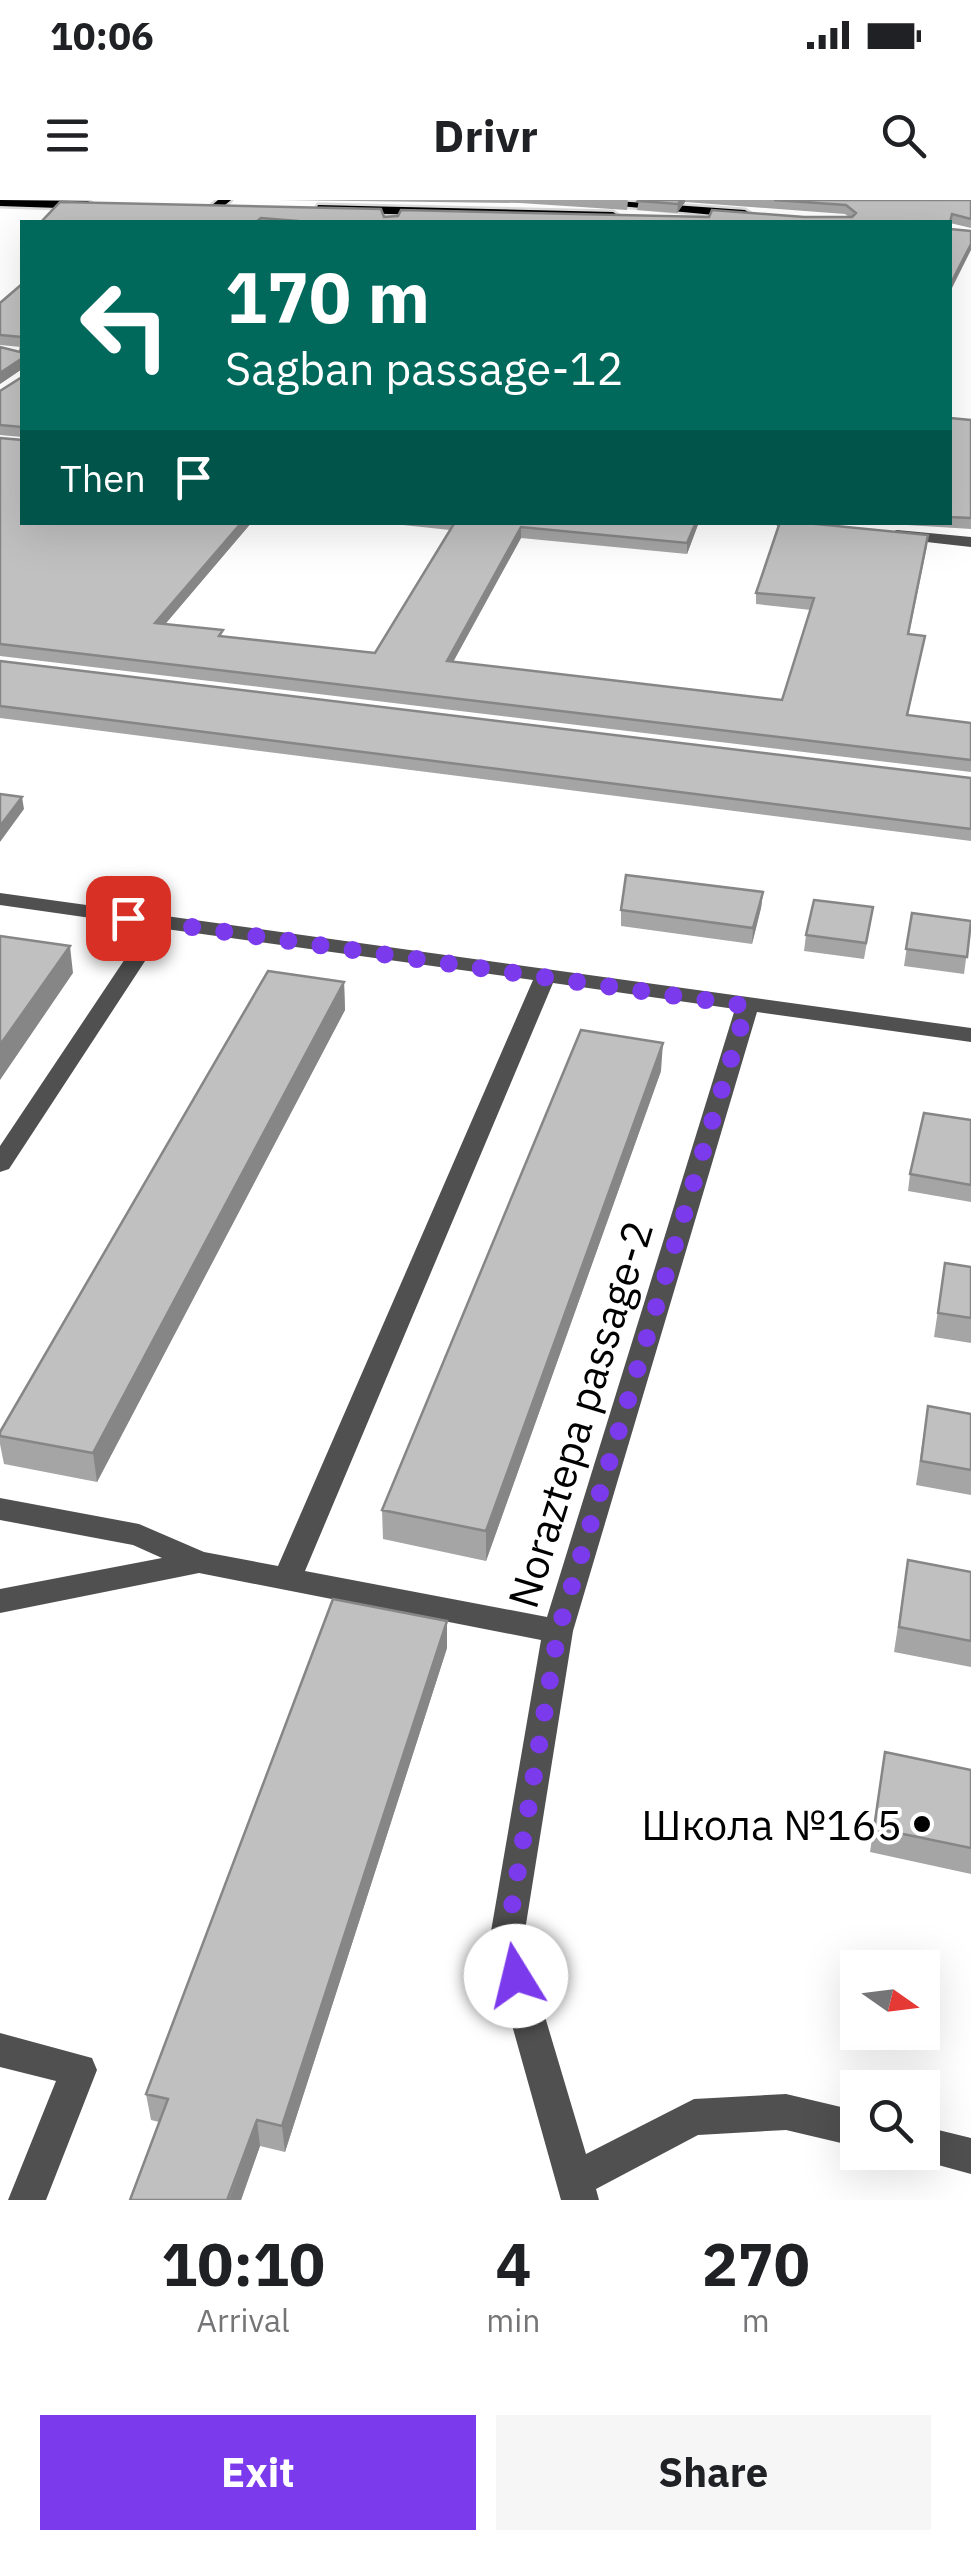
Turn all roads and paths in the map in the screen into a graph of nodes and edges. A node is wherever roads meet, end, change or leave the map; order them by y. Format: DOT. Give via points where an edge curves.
graph roads {
  1 [pos="560,200"];
  2 [pos="0,202"];
  3 [pos="635,203"];
  4 [pos="229,204"];
  5 [pos="106,206"];
  6 [pos="197,208"];
  7 [pos="395,208"];
  8 [pos="304,209"];
  9 [pos="768,216"];
  10 [pos="201,220"];
  11 [pos="391,220"];
  12 [pos="650,220"];
  13 [pos="795,525"];
  14 [pos="823,528"];
  15 [pos="878,533"];
  16 [pos="971,542"];
  17 [pos="0,899"];
  18 [pos="160,922"];
  19 [pos="545,977"];
  20 [pos="747,1006"];
  21 [pos="971,1035"];
  22 [pos="0,1164"];
  23 [pos="0,1509"];
  24 [pos="199,1562"];
  25 [pos="288,1576"];
  26 [pos="0,1602"];
  27 [pos="558,1632"];
  28 [pos="0,2050"];
  29 [pos="840,2125"];
  30 [pos="940,2148"];
  31 [pos="971,2156"];
  32 [pos="577,2190"];
  33 [pos="27,2200"];
  1 -- 3 [label="main road"];
  2 -- 5 [label="main road"];
  3 -- 9 [label="main road"];
  4 -- 6 [label="main road"];
  4 -- 10 [label="main road"];
  7 -- 8 [label="main road"];
  7 -- 11 [label="street"];
  7 -- 12 [label="main road"];
  13 -- 14 [label="street"];
  15 -- 16 [label="street"];
  17 -- 18 [label="street"];
  18 -- 19 [label="street"];
  18 -- 22 [label="street"];
  19 -- 20 [label="street"];
  19 -- 25 [label="street"];
  20 -- 21 [label="street"];
  20 -- 27 [label="street, Noraztepa passage-2"];
  23 -- 24 [label="street" via="139,1536"];
  24 -- 25 [label="street"];
  24 -- 26 [label="street"];
  25 -- 27 [label="street"];
  27 -- 32 [label="street, Noraztepa passage-2" via="506,1942"];
  28 -- 33 [label="street" via="80,2070"];
  29 -- 32 [label="street" via="786,2112 694,2117"];
  30 -- 31 [label="street"];
}
